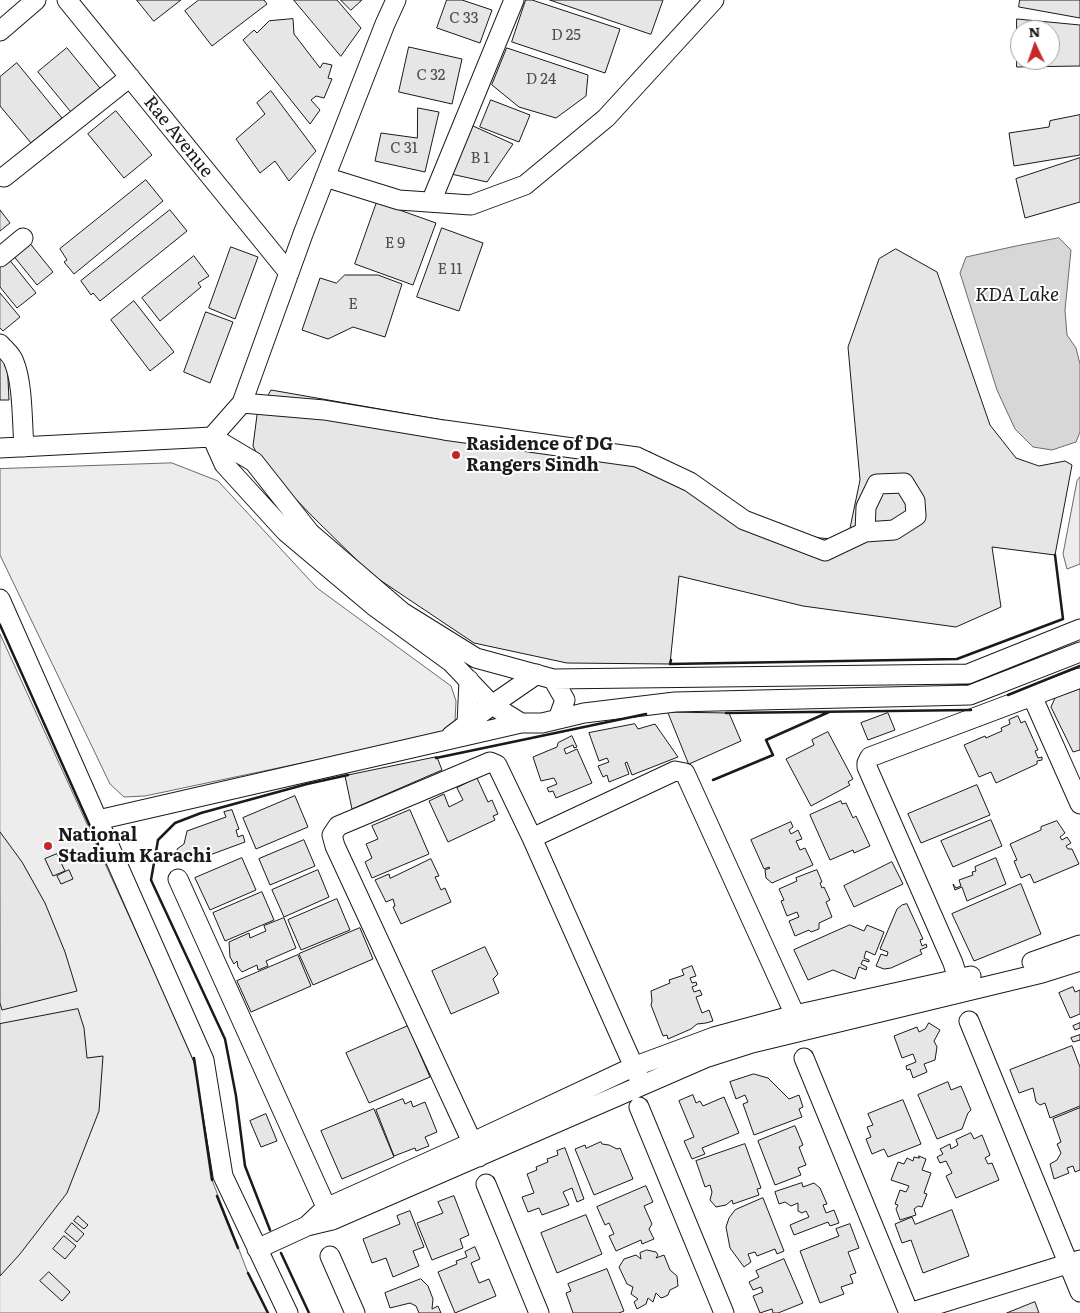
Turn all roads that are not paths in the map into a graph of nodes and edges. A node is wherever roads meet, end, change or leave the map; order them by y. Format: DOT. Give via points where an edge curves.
graph roads {
  1 [pos="36,0"];
  2 [pos="67,0"];
  3 [pos="396,0"];
  4 [pos="514,0"];
  5 [pos="714,0"];
  6 [pos="0,31"];
  7 [pos="130,77"];
  8 [pos="4,177"];
  9 [pos="325,177"];
  10 [pos="431,202"];
  11 [pos="23,238"];
  12 [pos="0,257"];
  13 [pos="289,273"];
  14 [pos="0,344"];
  15 [pos="242,403"];
  16 [pos="212,437"];
  17 [pos="24,447"];
  18 [pos="0,448"];
  19 [pos="865,532"];
  20 [pos="0,599"];
  21 [pos="1080,629"];
  22 [pos="1080,652"];
  23 [pos="545,676"];
  24 [pos="1080,678"];
  25 [pos="469,680"];
  26 [pos="1032,696"];
  27 [pos="492,705"];
  28 [pos="558,719"];
  29 [pos="521,723"];
  30 [pos="467,724"];
  31 [pos="444,741"];
  32 [pos="1080,804"];
  33 [pos="98,820"];
  34 [pos="532,838"];
  35 [pos="178,880"];
  36 [pos="1080,945"];
  37 [pos="1080,961"];
  38 [pos="959,986"];
  39 [pos="969,1021"];
  40 [pos="799,1024"];
  41 [pos="804,1058"];
  42 [pos="633,1067"];
  43 [pos="642,1085"];
  44 [pos="639,1106"];
  45 [pos="476,1150"];
  46 [pos="486,1184"];
  47 [pos="329,1214"];
  48 [pos="257,1250"];
  49 [pos="330,1256"];
  50 [pos="1074,1262"];
  51 [pos="1080,1292"];
  52 [pos="288,1313"];
  53 [pos="356,1313"];
  54 [pos="539,1313"];
  55 [pos="724,1313"];
  56 [pos="909,1313"];
  1 -- 6 [label="street"];
  2 -- 7 [label="street, Rae Avenue"];
  3 -- 9 [label="street"];
  4 -- 10 [label="street"];
  5 -- 10 [label="street" via="606,118 525,185 471,205"];
  7 -- 8 [label="street"];
  7 -- 13 [label="street, Rae Avenue"];
  9 -- 10 [label="street" via="399,200"];
  9 -- 13 [label="street"];
  11 -- 12 [label="street"];
  13 -- 15 [label="street"];
  14 -- 17 [label="street" via="16,368"];
  15 -- 16 [label="street"];
  15 -- 19 [label="street" via="324,410 637,457 690,482 744,520 824,551"];
  16 -- 17 [label="street"];
  16 -- 23 [label="street" via="254,462 310,533 402,612 476,658"];
  16 -- 25 [label="street" via="224,464 286,532 374,606 451,662"];
  17 -- 18 [label="street"];
  20 -- 33 [label="street"];
  21 -- 23 [label="street" via="968,674"];
  22 -- 28 [label="street" via="970,695 675,702 584,712"];
  23 -- 27 [label="street"];
  23 -- 28 [label="street" via="565,700"];
  24 -- 26 [label="street"];
  25 -- 27 [label="street"];
  25 -- 30 [label="street"];
  26 -- 32 [label="street"];
  26 -- 38 [label="street" via="870,757 867,762 953,963"];
  27 -- 29 [label="street"];
  27 -- 30 [label="street"];
  28 -- 29 [label="street"];
  29 -- 31 [label="street"];
  30 -- 31 [label="street"];
  31 -- 33 [label="street"];
  33 -- 48 [label="street" via="204,1060 223,1176"];
  34 -- 40 [label="street" via="675,771 685,773"];
  34 -- 42 [label="street"];
  34 -- 45 [label="street" via="503,774 497,765 490,762 338,826 332,835"];
  35 -- 47 [label="street"];
  36 -- 38 [label="street"];
  37 -- 38 [label="street" via="1042,973"];
  38 -- 40 [label="street"];
  39 -- 50 [label="street"];
  40 -- 42 [label="street" via="714,1037"];
  40 -- 43 [label="street"];
  41 -- 56 [label="street"];
  42 -- 43 [label="street"];
  42 -- 45 [label="street"];
  43 -- 45 [label="street"];
  44 -- 55 [label="street"];
  45 -- 47 [label="street"];
  46 -- 54 [label="street"];
  47 -- 48 [label="street"];
  48 -- 52 [label="street"];
  49 -- 53 [label="street"];
  50 -- 51 [label="street"];
  50 -- 56 [label="street"];
}
